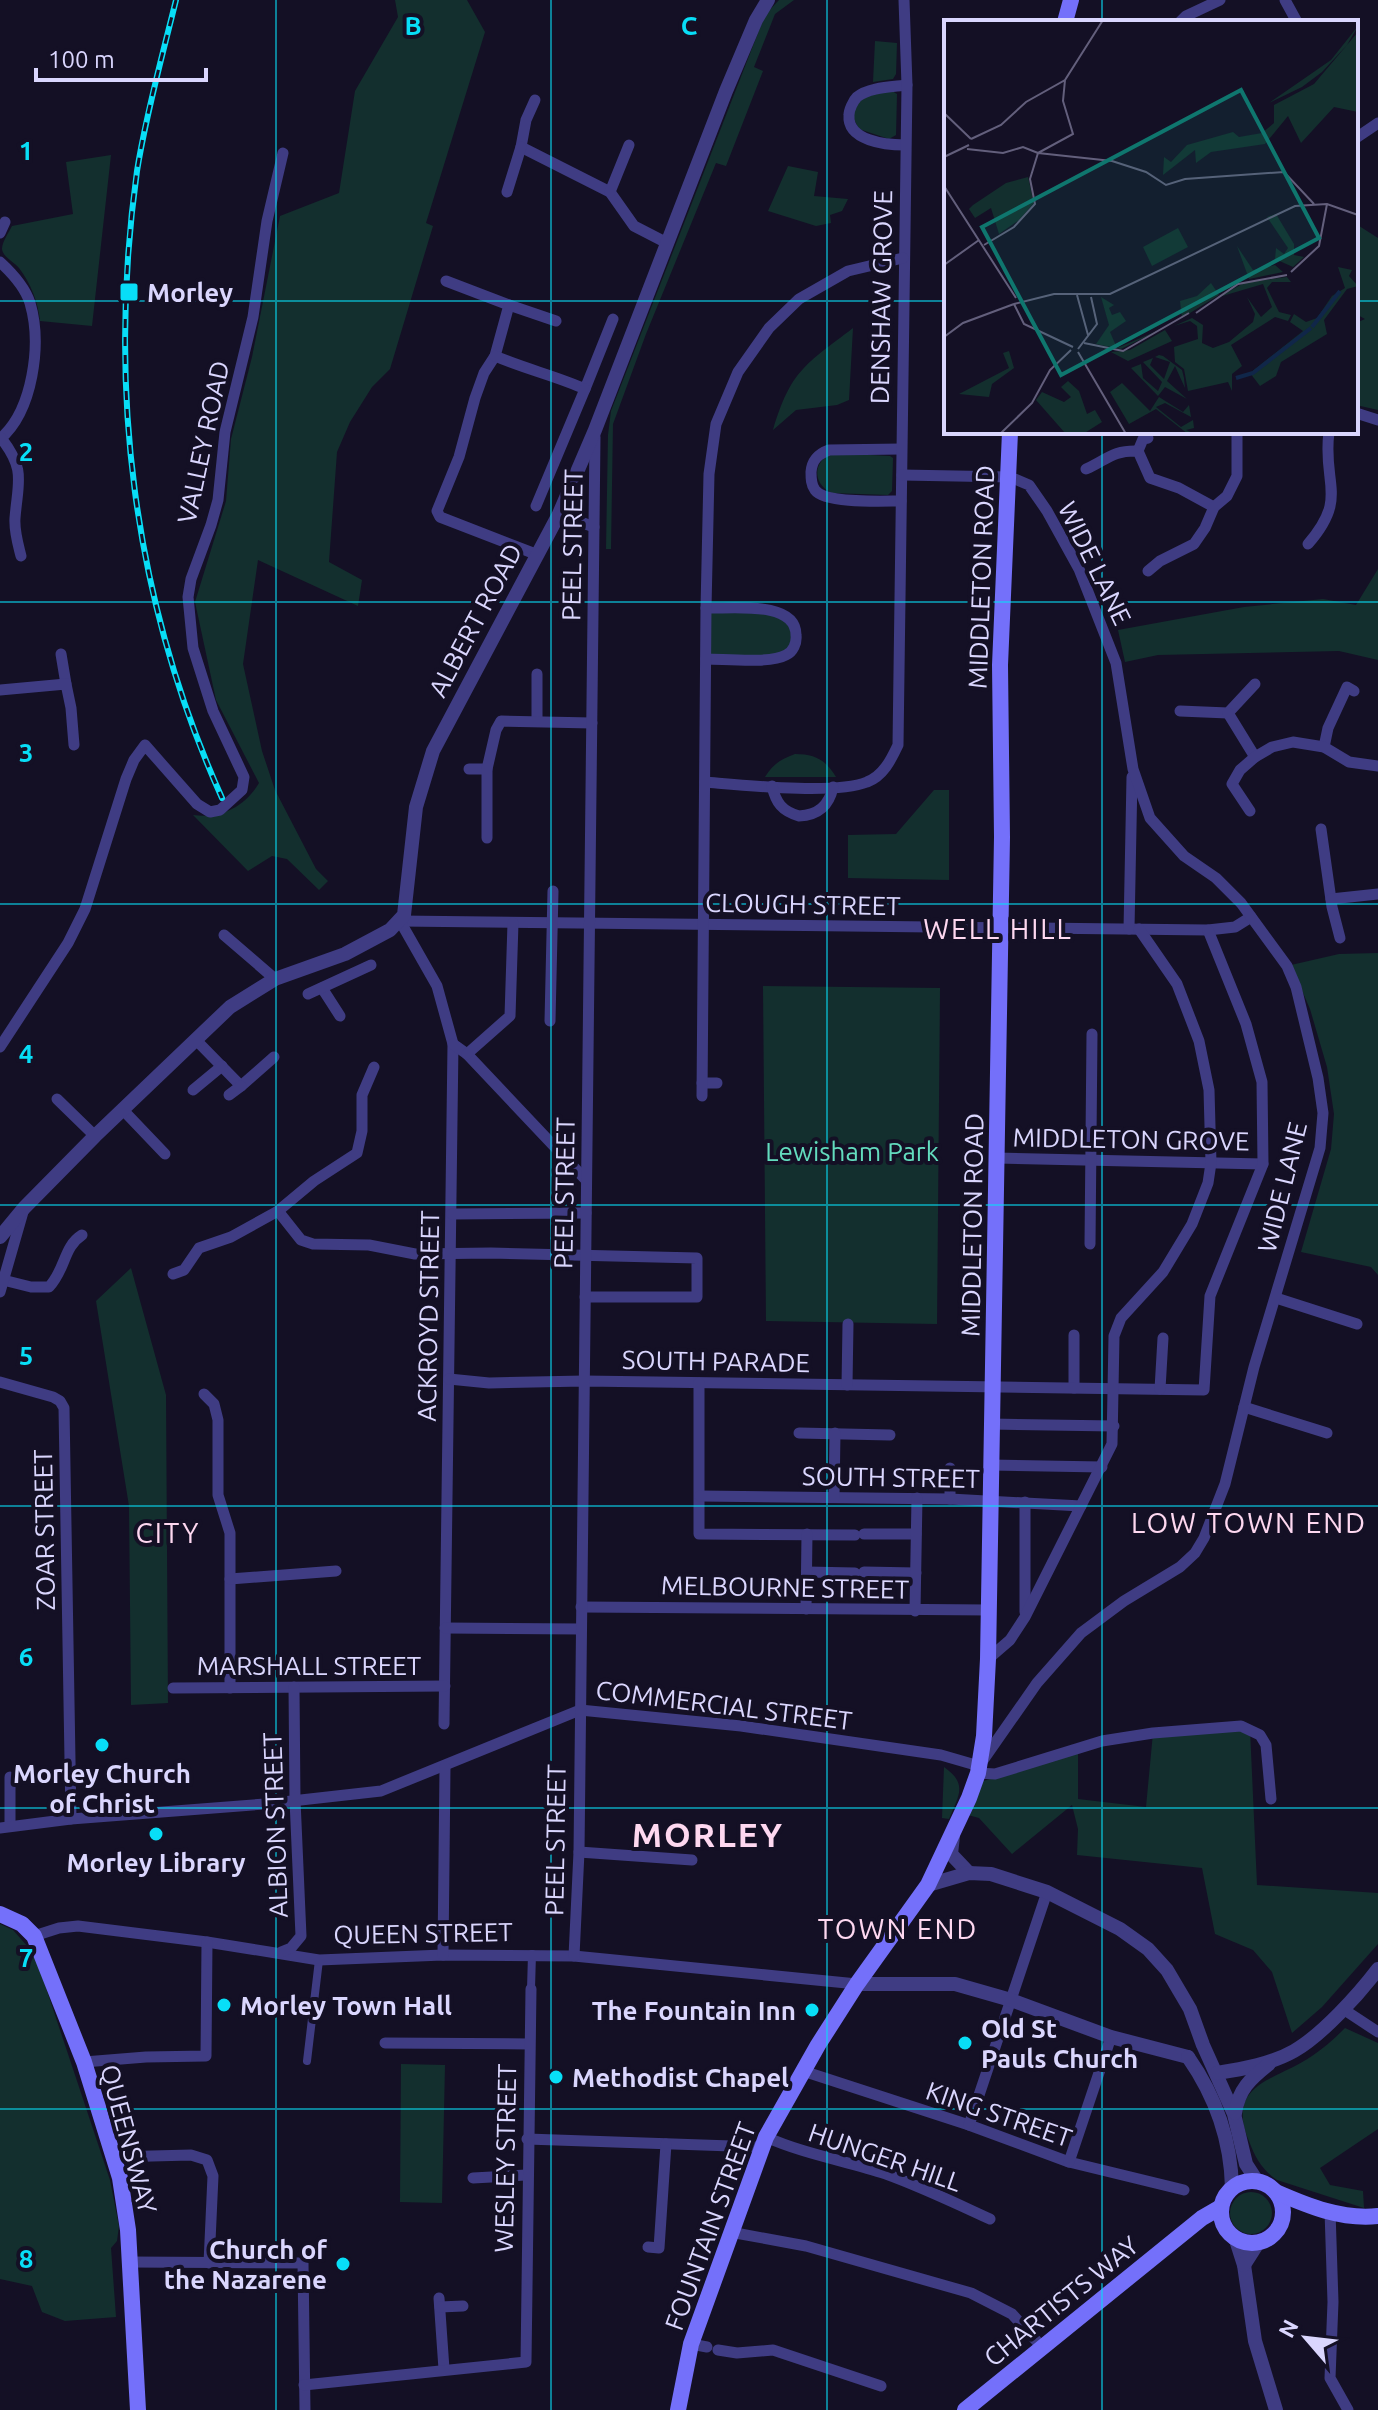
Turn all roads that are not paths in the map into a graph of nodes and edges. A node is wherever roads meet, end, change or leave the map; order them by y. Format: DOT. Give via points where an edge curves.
graph roads {
  1 [pos="768,0"];
  2 [pos="904,0"];
  3 [pos="1071,0"];
  4 [pos="1220,0"];
  5 [pos="1285,0"];
  6 [pos="1066,20"];
  7 [pos="1182,20"];
  8 [pos="1296,20"];
  9 [pos="907,85"];
  10 [pos="535,100"];
  11 [pos="1377,126"];
  12 [pos="1358,137"];
  13 [pos="629,145"];
  14 [pos="905,145"];
  15 [pos="521,147"];
  16 [pos="283,153"];
  17 [pos="507,192"];
  18 [pos="610,192"];
  19 [pos="667,243"];
  20 [pos="903,258"];
  21 [pos="0,262"];
  22 [pos="446,281"];
  23 [pos="509,305"];
  24 [pos="613,319"];
  25 [pos="556,321"];
  26 [pos="495,356"];
  27 [pos="585,389"];
  28 [pos="1358,414"];
  29 [pos="1378,420"];
  30 [pos="595,430"];
  31 [pos="1010,434"];
  32 [pos="1237,434"];
  33 [pos="1329,434"];
  34 [pos="1148,438"];
  35 [pos="1,439"];
  36 [pos="901,449"];
  37 [pos="1138,451"];
  38 [pos="902,475"];
  39 [pos="1010,477"];
  40 [pos="1101,479"];
  41 [pos="901,501"];
  42 [pos="536,506"];
  43 [pos="1214,507"];
  44 [pos="559,514"];
  45 [pos="594,527"];
  46 [pos="1308,544"];
  47 [pos="1152,549"];
  48 [pos="538,555"];
  49 [pos="21,556"];
  50 [pos="1160,561"];
  51 [pos="1148,571"];
  52 [pos="706,608"];
  53 [pos="61,654"];
  54 [pos="706,659"];
  55 [pos="537,674"];
  56 [pos="66,684"];
  57 [pos="1255,684"];
  58 [pos="0,690"];
  59 [pos="1354,691"];
  60 [pos="1180,711"];
  61 [pos="1228,713"];
  62 [pos="537,721"];
  63 [pos="592,723"];
  64 [pos="74,745"];
  65 [pos="1324,747"];
  66 [pos="1255,757"];
  67 [pos="1378,766"];
  68 [pos="469,769"];
  69 [pos="487,769"];
  70 [pos="1133,769"];
  71 [pos="705,782"];
  72 [pos="772,786"];
  73 [pos="833,787"];
  74 [pos="1250,811"];
  75 [pos="1321,829"];
  76 [pos="487,838"];
  77 [pos="553,891"];
  78 [pos="1378,894"];
  79 [pos="1331,899"];
  80 [pos="1251,917"];
  81 [pos="400,921"];
  82 [pos="513,923"];
  83 [pos="552,923"];
  84 [pos="589,924"];
  85 [pos="703,925"];
  86 [pos="1000,928"];
  87 [pos="1134,929"];
  88 [pos="1208,930"];
  89 [pos="224,935"];
  90 [pos="1340,938"];
  91 [pos="345,954"];
  92 [pos="371,965"];
  93 [pos="357,973"];
  94 [pos="275,979"];
  95 [pos="322,988"];
  96 [pos="308,994"];
  97 [pos="340,1016"];
  98 [pos="550,1021"];
  99 [pos="1092,1034"];
  100 [pos="196,1040"];
  101 [pos="453,1044"];
  102 [pos="0,1047"];
  103 [pos="467,1054"];
  104 [pos="274,1057"];
  105 [pos="222,1066"];
  106 [pos="374,1067"];
  107 [pos="717,1083"];
  108 [pos="241,1086"];
  109 [pos="193,1090"];
  110 [pos="229,1095"];
  111 [pos="57,1099"];
  112 [pos="123,1110"];
  113 [pos="95,1136"];
  114 [pos="165,1154"];
  115 [pos="997,1158"];
  116 [pos="1092,1161"];
  117 [pos="1211,1163"];
  118 [pos="1263,1164"];
  119 [pos="586,1180"];
  120 [pos="24,1208"];
  121 [pos="278,1211"];
  122 [pos="586,1213"];
  123 [pos="452,1214"];
  124 [pos="82,1235"];
  125 [pos="0,1237"];
  126 [pos="1090,1244"];
  127 [pos="451,1254"];
  128 [pos="585,1255"];
  129 [pos="173,1274"];
  130 [pos="2,1286"];
  131 [pos="585,1297"];
  132 [pos="1276,1298"];
  133 [pos="848,1324"];
  134 [pos="1357,1324"];
  135 [pos="1074,1335"];
  136 [pos="1163,1338"];
  137 [pos="449,1379"];
  138 [pos="584,1381"];
  139 [pos="0,1382"];
  140 [pos="699,1383"];
  141 [pos="847,1385"];
  142 [pos="993,1387"];
  143 [pos="1074,1388"];
  144 [pos="1115,1388"];
  145 [pos="1160,1389"];
  146 [pos="204,1394"];
  147 [pos="1244,1407"];
  148 [pos="991,1424"];
  149 [pos="1114,1426"];
  150 [pos="799,1433"];
  151 [pos="835,1433"];
  152 [pos="1327,1433"];
  153 [pos="890,1435"];
  154 [pos="991,1465"];
  155 [pos="1102,1467"];
  156 [pos="950,1468"];
  157 [pos="700,1496"];
  158 [pos="834,1497"];
  159 [pos="917,1498"];
  160 [pos="950,1499"];
  161 [pos="991,1500"];
  162 [pos="1025,1502"];
  163 [pos="1081,1506"];
  164 [pos="807,1534"];
  165 [pos="916,1534"];
  166 [pos="336,1571"];
  167 [pos="807,1572"];
  168 [pos="916,1573"];
  169 [pos="230,1579"];
  170 [pos="581,1607"];
  171 [pos="806,1609"];
  172 [pos="989,1610"];
  173 [pos="915,1611"];
  174 [pos="1025,1617"];
  175 [pos="445,1628"];
  176 [pos="581,1629"];
  177 [pos="988,1659"];
  178 [pos="445,1686"];
  179 [pos="294,1687"];
  180 [pos="173,1688"];
  181 [pos="230,1688"];
  182 [pos="580,1710"];
  183 [pos="444,1724"];
  184 [pos="445,1767"];
  185 [pos="979,1769"];
  186 [pos="10,1777"];
  187 [pos="1271,1799"];
  188 [pos="295,1800"];
  189 [pos="71,1819"];
  190 [pos="5,1827"];
  191 [pos="955,1827"];
  192 [pos="579,1852"];
  193 [pos="692,1860"];
  194 [pos="969,1873"];
  195 [pos="928,1885"];
  196 [pos="1047,1892"];
  197 [pos="0,1914"];
  198 [pos="34,1936"];
  199 [pos="207,1942"];
  200 [pos="281,1952"];
  201 [pos="532,1954"];
  202 [pos="443,1955"];
  203 [pos="574,1956"];
  204 [pos="319,1960"];
  205 [pos="1378,1969"];
  206 [pos="857,1984"];
  207 [pos="531,1989"];
  208 [pos="1011,2000"];
  209 [pos="1343,2009"];
  210 [pos="1378,2032"];
  211 [pos="1111,2037"];
  212 [pos="385,2043"];
  213 [pos="529,2044"];
  214 [pos="1203,2045"];
  215 [pos="1188,2057"];
  216 [pos="307,2061"];
  217 [pos="1273,2061"];
  218 [pos="84,2062"];
  219 [pos="803,2071"];
  220 [pos="1221,2075"];
  221 [pos="1228,2117"];
  222 [pos="969,2125"];
  223 [pos="527,2139"];
  224 [pos="763,2142"];
  225 [pos="666,2144"];
  226 [pos="113,2157"];
  227 [pos="1069,2162"];
  228 [pos="526,2175"];
  229 [pos="473,2178"];
  230 [pos="1257,2181"];
  231 [pos="1232,2188"];
  232 [pos="1184,2190"];
  233 [pos="1276,2192"];
  234 [pos="1221,2207"];
  235 [pos="1311,2207"];
  236 [pos="1330,2211"];
  237 [pos="1378,2216"];
  238 [pos="1283,2218"];
  239 [pos="990,2219"];
  240 [pos="1187,2231"];
  241 [pos="730,2232"];
  242 [pos="1233,2237"];
  243 [pos="1258,2243"];
  244 [pos="648,2247"];
  245 [pos="130,2262"];
  246 [pos="209,2263"];
  247 [pos="1244,2265"];
  248 [pos="463,2306"];
  249 [pos="706,2347"];
  250 [pos="1042,2347"];
  251 [pos="444,2369"];
  252 [pos="304,2385"];
  253 [pos="881,2386"];
  254 [pos="138,2410"];
  255 [pos="305,2410"];
  256 [pos="678,2410"];
  257 [pos="965,2410"];
  258 [pos="1276,2410"];
  259 [pos="1348,2410"];
  1 -- 19 [label="street, ALBERT ROAD"];
  2 -- 9 [label="street, DENSHAW GROVE"];
  3 -- 6 [label="main road"];
  4 -- 7 [label="street"];
  5 -- 8 [label="street"];
  9 -- 14 [label="street, DENSHAW GROVE"];
  9 -- 14 [label="street" via="857,97 849,110 853,130 873,141"];
  10 -- 15 [label="street"];
  11 -- 12 [label="street"];
  13 -- 18 [label="street"];
  14 -- 20 [label="street, DENSHAW GROVE"];
  15 -- 17 [label="street"];
  15 -- 18 [label="street"];
  16 -- 102 [label="street, VALLEY ROAD" via="253,317 223,441 218,500 188,597 193,648 213,711 244,777 242,790 220,810 210,812 145,745 126,779 79,921"];
  18 -- 19 [label="street" via="634,226"];
  19 -- 30 [label="street, ALBERT ROAD"];
  20 -- 36 [label="street, DENSHAW GROVE"];
  20 -- 52 [label="street" via="848,271 799,299 769,328 738,372 716,424 709,474"];
  21 -- 35 [label="street" via="29,300 34,323 24,406"];
  22 -- 23 [label="street"];
  23 -- 25 [label="street"];
  23 -- 26 [label="street"];
  24 -- 27 [label="street"];
  26 -- 27 [label="street"];
  26 -- 48 [label="street" via="484,373 437,511 440,517"];
  27 -- 42 [label="street"];
  28 -- 29 [label="street"];
  30 -- 44 [label="street, ALBERT ROAD"];
  30 -- 45 [label="street, PEEL STREET"];
  31 -- 39 [label="main road, MIDDLETON ROAD"];
  32 -- 43 [label="street" via="1237,476"];
  33 -- 46 [label="street" via="1332,504"];
  34 -- 37 [label="street"];
  35 -- 49 [label="street" via="14,455 19,473 15,531"];
  36 -- 38 [label="street, DENSHAW GROVE"];
  36 -- 41 [label="street" via="829,450 812,463 811,480 816,492 827,498"];
  37 -- 40 [label="street" via="1122,450 1091,467"];
  37 -- 43 [label="street" via="1150,478"];
  38 -- 39 [label="street"];
  38 -- 41 [label="street, DENSHAW GROVE"];
  39 -- 70 [label="street, WIDE LANE" via="1029,485 1039,498 1092,598 1116,663"];
  39 -- 86 [label="main road, MIDDLETON ROAD" via="1000,665"];
  41 -- 73 [label="street, DENSHAW GROVE" via="898,745 888,766 869,782"];
  43 -- 50 [label="street" via="1194,544"];
  44 -- 45 [label="street"];
  44 -- 48 [label="street, ALBERT ROAD"];
  45 -- 63 [label="street, PEEL STREET"];
  47 -- 50 [label="street"];
  48 -- 81 [label="street, ALBERT ROAD" via="433,751 416,807 407,903"];
  50 -- 51 [label="street"];
  52 -- 54 [label="street"];
  52 -- 54 [label="street" via="788,615 797,642 788,655 775,658"];
  53 -- 56 [label="street"];
  54 -- 71 [label="street"];
  55 -- 62 [label="street"];
  56 -- 58 [label="street"];
  56 -- 64 [label="street"];
  57 -- 61 [label="street"];
  59 -- 65 [label="street" via="1347,687"];
  60 -- 61 [label="street"];
  61 -- 66 [label="street"];
  62 -- 63 [label="street"];
  62 -- 69 [label="street" via="501,721"];
  63 -- 84 [label="street, PEEL STREET"];
  65 -- 66 [label="street" via="1293,742"];
  65 -- 67 [label="street" via="1349,762"];
  66 -- 74 [label="street" via="1232,784"];
  68 -- 69 [label="street"];
  69 -- 76 [label="street"];
  70 -- 80 [label="street, WIDE LANE" via="1150,818"];
  70 -- 87 [label="street"];
  71 -- 72 [label="street, DENSHAW GROVE"];
  71 -- 85 [label="street"];
  72 -- 73 [label="street, DENSHAW GROVE"];
  72 -- 73 [label="street" via="781,807 799,816 819,812"];
  75 -- 79 [label="street"];
  77 -- 83 [label="street"];
  78 -- 79 [label="street"];
  79 -- 90 [label="street"];
  80 -- 88 [label="street, CLOUGH STREET" via="1235,927"];
  80 -- 132 [label="street, WIDE LANE" via="1296,987 1323,1113 1320,1148"];
  81 -- 82 [label="street, CLOUGH STREET"];
  81 -- 91 [label="street"];
  81 -- 101 [label="street, ACKROYD STREET" via="437,986"];
  82 -- 83 [label="street, CLOUGH STREET"];
  82 -- 103 [label="street" via="510,1016"];
  83 -- 84 [label="street, CLOUGH STREET"];
  83 -- 98 [label="street"];
  84 -- 85 [label="street, CLOUGH STREET"];
  84 -- 119 [label="street, PEEL STREET"];
  85 -- 86 [label="street, CLOUGH STREET"];
  85 -- 107 [label="street" via="702,1090"];
  86 -- 87 [label="street, CLOUGH STREET"];
  86 -- 115 [label="main road, MIDDLETON ROAD"];
  87 -- 88 [label="street, CLOUGH STREET"];
  87 -- 117 [label="street" via="1177,984 1199,1041 1209,1090"];
  88 -- 118 [label="street" via="1246,1024 1262,1082"];
  89 -- 94 [label="street"];
  91 -- 93 [label="street"];
  91 -- 94 [label="street"];
  92 -- 93 [label="street"];
  93 -- 95 [label="street"];
  94 -- 100 [label="street" via="230,1007"];
  95 -- 96 [label="street"];
  95 -- 97 [label="street"];
  99 -- 116 [label="street"];
  100 -- 105 [label="street"];
  100 -- 112 [label="street"];
  101 -- 103 [label="street"];
  101 -- 123 [label="street, ACKROYD STREET"];
  103 -- 119 [label="street"];
  104 -- 108 [label="street"];
  105 -- 108 [label="street"];
  105 -- 109 [label="street"];
  106 -- 121 [label="street" via="362,1095 357,1153"];
  108 -- 110 [label="street"];
  111 -- 113 [label="street"];
  112 -- 113 [label="street"];
  112 -- 114 [label="street"];
  113 -- 120 [label="street"];
  115 -- 116 [label="street, MIDDLETON GROVE"];
  115 -- 142 [label="main road, MIDDLETON ROAD"];
  116 -- 117 [label="street, MIDDLETON GROVE"];
  116 -- 126 [label="street"];
  117 -- 118 [label="street, MIDDLETON GROVE"];
  117 -- 144 [label="street" via="1192,1224 1163,1272 1121,1318 1114,1336"];
  118 -- 145 [label="street, SOUTH PARADE" via="1210,1296 1204,1390"];
  119 -- 122 [label="street, PEEL STREET"];
  120 -- 125 [label="street"];
  120 -- 130 [label="street"];
  121 -- 127 [label="street" via="301,1240 313,1244"];
  121 -- 129 [label="street" via="199,1248 184,1270"];
  122 -- 123 [label="street"];
  122 -- 128 [label="street, PEEL STREET"];
  123 -- 127 [label="street, ACKROYD STREET"];
  124 -- 130 [label="street" via="71,1241 60,1276 49,1287"];
  127 -- 128 [label="street"];
  127 -- 137 [label="street, ACKROYD STREET"];
  128 -- 131 [label="street, PEEL STREET"];
  128 -- 131 [label="street" via="697,1258 697,1297"];
  131 -- 138 [label="street, PEEL STREET"];
  132 -- 134 [label="street"];
  132 -- 147 [label="street, WIDE LANE"];
  133 -- 141 [label="street, SOUTH PARADE"];
  135 -- 143 [label="street"];
  136 -- 145 [label="street"];
  137 -- 138 [label="street, SOUTH PARADE"];
  137 -- 175 [label="street, ACKROYD STREET"];
  138 -- 140 [label="street, SOUTH PARADE"];
  138 -- 170 [label="street, PEEL STREET"];
  139 -- 189 [label="street, ZOAR STREET" via="53,1397 64,1408"];
  140 -- 141 [label="street, SOUTH PARADE"];
  140 -- 157 [label="street"];
  141 -- 142 [label="street, SOUTH PARADE"];
  142 -- 143 [label="street, SOUTH PARADE"];
  142 -- 148 [label="main road, MIDDLETON ROAD"];
  143 -- 144 [label="street, SOUTH PARADE"];
  144 -- 145 [label="street, SOUTH PARADE"];
  144 -- 149 [label="street"];
  146 -- 169 [label="street" via="214,1404 218,1420 218,1495 230,1533"];
  147 -- 152 [label="street"];
  147 -- 185 [label="street, WIDE LANE" via="1225,1484 1195,1553 1081,1633 1037,1683"];
  148 -- 149 [label="street"];
  148 -- 154 [label="main road, MIDDLETON ROAD"];
  149 -- 155 [label="street"];
  150 -- 151 [label="street"];
  151 -- 153 [label="street"];
  151 -- 158 [label="street"];
  154 -- 155 [label="street"];
  154 -- 161 [label="main road, MIDDLETON ROAD"];
  155 -- 163 [label="street"];
  156 -- 160 [label="street"];
  157 -- 158 [label="street, SOUTH STREET"];
  157 -- 164 [label="street" via="699,1534"];
  158 -- 159 [label="street, SOUTH STREET"];
  159 -- 160 [label="street, SOUTH STREET"];
  159 -- 165 [label="street"];
  160 -- 161 [label="street, SOUTH STREET"];
  161 -- 162 [label="street, SOUTH STREET"];
  161 -- 172 [label="main road, MIDDLETON ROAD"];
  162 -- 163 [label="street, SOUTH STREET"];
  162 -- 174 [label="street"];
  163 -- 174 [label="street"];
  164 -- 165 [label="street"];
  164 -- 167 [label="street"];
  165 -- 168 [label="street"];
  166 -- 169 [label="street"];
  167 -- 168 [label="street"];
  167 -- 171 [label="street"];
  168 -- 173 [label="street"];
  169 -- 181 [label="street"];
  170 -- 171 [label="street, MELBOURNE STREET"];
  170 -- 176 [label="street, PEEL STREET"];
  171 -- 173 [label="street, MELBOURNE STREET"];
  172 -- 173 [label="street, MELBOURNE STREET"];
  172 -- 177 [label="main road, MIDDLETON ROAD"];
  174 -- 177 [label="street"];
  175 -- 176 [label="street"];
  175 -- 178 [label="street, ACKROYD STREET"];
  176 -- 182 [label="street, PEEL STREET"];
  177 -- 185 [label="main road, MIDDLETON ROAD"];
  178 -- 179 [label="street, MARSHALL STREET"];
  178 -- 183 [label="street, ACKROYD STREET"];
  179 -- 181 [label="street, MARSHALL STREET"];
  179 -- 188 [label="street, ALBION STREET"];
  180 -- 181 [label="street, MARSHALL STREET"];
  182 -- 184 [label="street, COMMERCIAL STREET"];
  182 -- 185 [label="street, COMMERCIAL STREET" via="741,1726 941,1755"];
  182 -- 192 [label="street, PEEL STREET"];
  184 -- 188 [label="street, COMMERCIAL STREET" via="381,1791"];
  184 -- 202 [label="street"];
  185 -- 187 [label="street" via="995,1774 1102,1741 1241,1726 1260,1735 1266,1745"];
  185 -- 191 [label="main road, MIDDLETON ROAD"];
  186 -- 190 [label="street"];
  188 -- 189 [label="street, COMMERCIAL STREET"];
  188 -- 200 [label="street, ALBION STREET" via="301,1936"];
  189 -- 190 [label="street, COMMERCIAL STREET"];
  191 -- 194 [label="street" via="951,1854"];
  191 -- 195 [label="main road, MIDDLETON ROAD"];
  192 -- 193 [label="street"];
  192 -- 203 [label="street, PEEL STREET"];
  194 -- 195 [label="street"];
  194 -- 196 [label="street" via="991,1874"];
  195 -- 206 [label="main road, MIDDLETON ROAD"];
  196 -- 208 [label="street"];
  196 -- 214 [label="street" via="1148,1949 1182,1991"];
  197 -- 198 [label="main road"];
  198 -- 199 [label="street, QUEEN STREET" via="78,1926"];
  198 -- 218 [label="main road, QUEENSWAY"];
  199 -- 200 [label="street, QUEEN STREET"];
  199 -- 218 [label="street" via="206,2056"];
  200 -- 204 [label="street, QUEEN STREET"];
  201 -- 202 [label="street, QUEEN STREET"];
  201 -- 203 [label="street, QUEEN STREET"];
  201 -- 207 [label="street, WESLEY STREET"];
  202 -- 204 [label="street, QUEEN STREET"];
  203 -- 206 [label="street, QUEEN STREET"];
  204 -- 216 [label="street"];
  205 -- 209 [label="street"];
  206 -- 208 [label="street" via="955,1984"];
  206 -- 219 [label="main road, FOUNTAIN STREET"];
  207 -- 213 [label="street, WESLEY STREET"];
  208 -- 211 [label="street"];
  208 -- 222 [label="street"];
  209 -- 210 [label="street"];
  209 -- 217 [label="street" via="1297,2050"];
  211 -- 215 [label="street"];
  211 -- 227 [label="street"];
  212 -- 213 [label="street"];
  213 -- 223 [label="street, WESLEY STREET"];
  214 -- 215 [label="street"];
  214 -- 220 [label="street"];
  215 -- 221 [label="street"];
  217 -- 220 [label="street"];
  217 -- 221 [label="street" via="1245,2084"];
  218 -- 226 [label="main road, QUEENSWAY"];
  219 -- 222 [label="street, KING STREET"];
  219 -- 224 [label="main road, FOUNTAIN STREET"];
  220 -- 221 [label="street" via="1217,2092"];
  221 -- 230 [label="street"];
  221 -- 231 [label="street"];
  222 -- 227 [label="street, KING STREET"];
  223 -- 225 [label="street, HUNGER HILL"];
  223 -- 228 [label="street, WESLEY STREET"];
  224 -- 225 [label="street, HUNGER HILL"];
  224 -- 239 [label="street, HUNGER HILL" via="887,2175"];
  224 -- 241 [label="main road, FOUNTAIN STREET"];
  225 -- 244 [label="street" via="659,2248"];
  226 -- 245 [label="main road, QUEENSWAY"];
  226 -- 246 [label="street" via="191,2155 207,2160 213,2176"];
  227 -- 232 [label="street, KING STREET"];
  228 -- 229 [label="street"];
  228 -- 251 [label="street, WESLEY STREET" via="526,2362"];
  230 -- 231 [label="main road"];
  230 -- 233 [label="main road"];
  231 -- 234 [label="main road"];
  233 -- 235 [label="main road"];
  233 -- 238 [label="main road"];
  234 -- 240 [label="main road, CHARTISTS WAY"];
  234 -- 242 [label="main road" via="1223,2225"];
  235 -- 236 [label="main road"];
  235 -- 238 [label="main road"];
  236 -- 237 [label="main road"];
  236 -- 259 [label="street" via="1330,2378"];
  238 -- 243 [label="main road" via="1276,2233"];
  240 -- 242 [label="main road" via="1210,2229"];
  240 -- 250 [label="main road, CHARTISTS WAY"];
  241 -- 249 [label="main road, FOUNTAIN STREET"];
  241 -- 250 [label="street" via="806,2246 971,2293 1012,2314"];
  242 -- 243 [label="main road"];
  242 -- 247 [label="street"];
  243 -- 247 [label="street"];
  245 -- 246 [label="street"];
  245 -- 254 [label="main road, QUEENSWAY"];
  246 -- 252 [label="street" via="303,2263"];
  247 -- 258 [label="street" via="1255,2341"];
  248 -- 251 [label="street" via="440,2302"];
  249 -- 253 [label="street" via="737,2353 773,2350"];
  249 -- 256 [label="main road, FOUNTAIN STREET"];
  250 -- 257 [label="main road, CHARTISTS WAY"];
  251 -- 252 [label="street"];
  252 -- 255 [label="street"];
}
